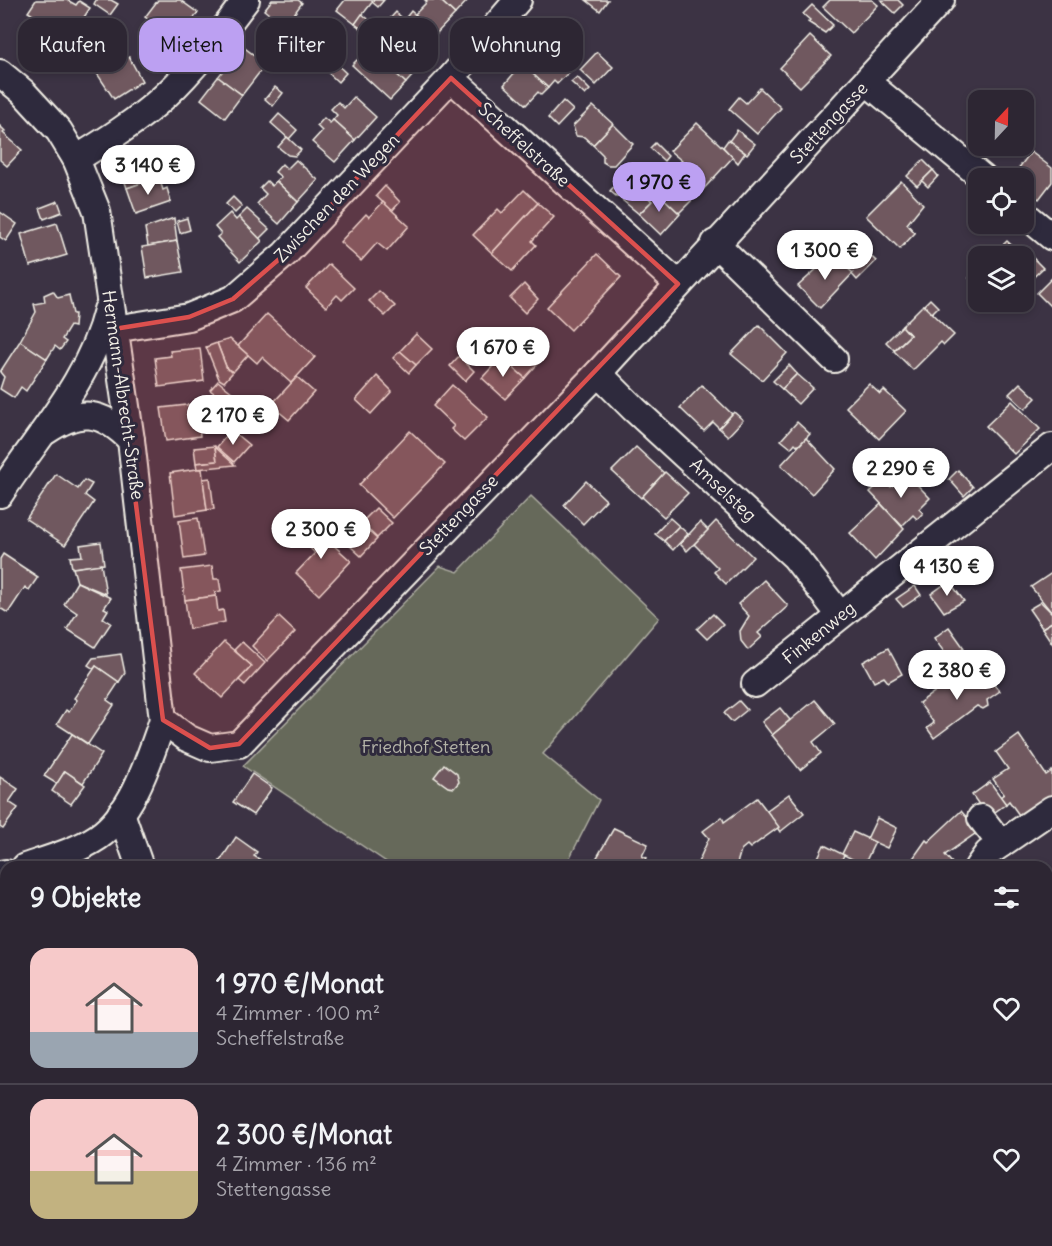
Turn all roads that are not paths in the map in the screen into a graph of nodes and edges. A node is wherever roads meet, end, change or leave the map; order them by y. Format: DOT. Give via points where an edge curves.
graph roads {
  1 [pos="246,0"];
  2 [pos="518,0"];
  3 [pos="941,0"];
  4 [pos="0,74"];
  5 [pos="451,78"];
  6 [pos="868,83"];
  7 [pos="76,159"];
  8 [pos="971,168"];
  9 [pos="1034,222"];
  10 [pos="1052,237"];
  11 [pos="715,243"];
  12 [pos="678,284"];
  13 [pos="110,298"];
  14 [pos="114,330"];
  15 [pos="834,359"];
  16 [pos="598,373"];
  17 [pos="46,431"];
  18 [pos="130,440"];
  19 [pos="1052,447"];
  20 [pos="0,494"];
  21 [pos="840,615"];
  22 [pos="754,684"];
  23 [pos="163,720"];
  24 [pos="1052,809"];
  25 [pos="121,813"];
  26 [pos="981,818"];
  27 [pos="1001,844"];
  28 [pos="43,861"];
  29 [pos="138,861"];
  30 [pos="982,861"];
  1 -- 7 [label="street" via="166,95"];
  2 -- 5 [label="street, Zwischen den Wegen"];
  3 -- 6 [label="street, Stettengasse"];
  4 -- 7 [label="street, Hermann-Albrecht-Straße" via="23,92 59,131"];
  5 -- 12 [label="street, Scheffelstraße"];
  5 -- 14 [label="street, Zwischen den Wegen" via="285,254 233,299 189,317"];
  6 -- 8 [label="street"];
  6 -- 11 [label="street, Stettengasse"];
  7 -- 13 [label="street, Hermann-Albrecht-Straße" via="97,211"];
  9 -- 10 [label="street"];
  11 -- 12 [label="street, Stettengasse"];
  11 -- 15 [label="street"];
  12 -- 16 [label="street, Stettengasse"];
  13 -- 14 [label="street, Hermann-Albrecht-Straße"];
  13 -- 17 [label="street" via="100,339"];
  14 -- 18 [label="street, Hermann-Albrecht-Straße"];
  16 -- 21 [label="street, Amselsteg" via="795,557"];
  16 -- 23 [label="street, Stettengasse" via="239,744 210,748 187,738"];
  17 -- 18 [label="street" via="66,417 87,415 114,423"];
  17 -- 20 [label="street"];
  18 -- 23 [label="street, Hermann-Albrecht-Straße"];
  19 -- 21 [label="street, Finkenweg"];
  21 -- 22 [label="street, Finkenweg"];
  23 -- 25 [label="street" via="142,777"];
  24 -- 27 [label="street"];
  25 -- 28 [label="street" via="99,836"];
  25 -- 29 [label="street"];
  26 -- 27 [label="street"];
  27 -- 30 [label="street"];
}
